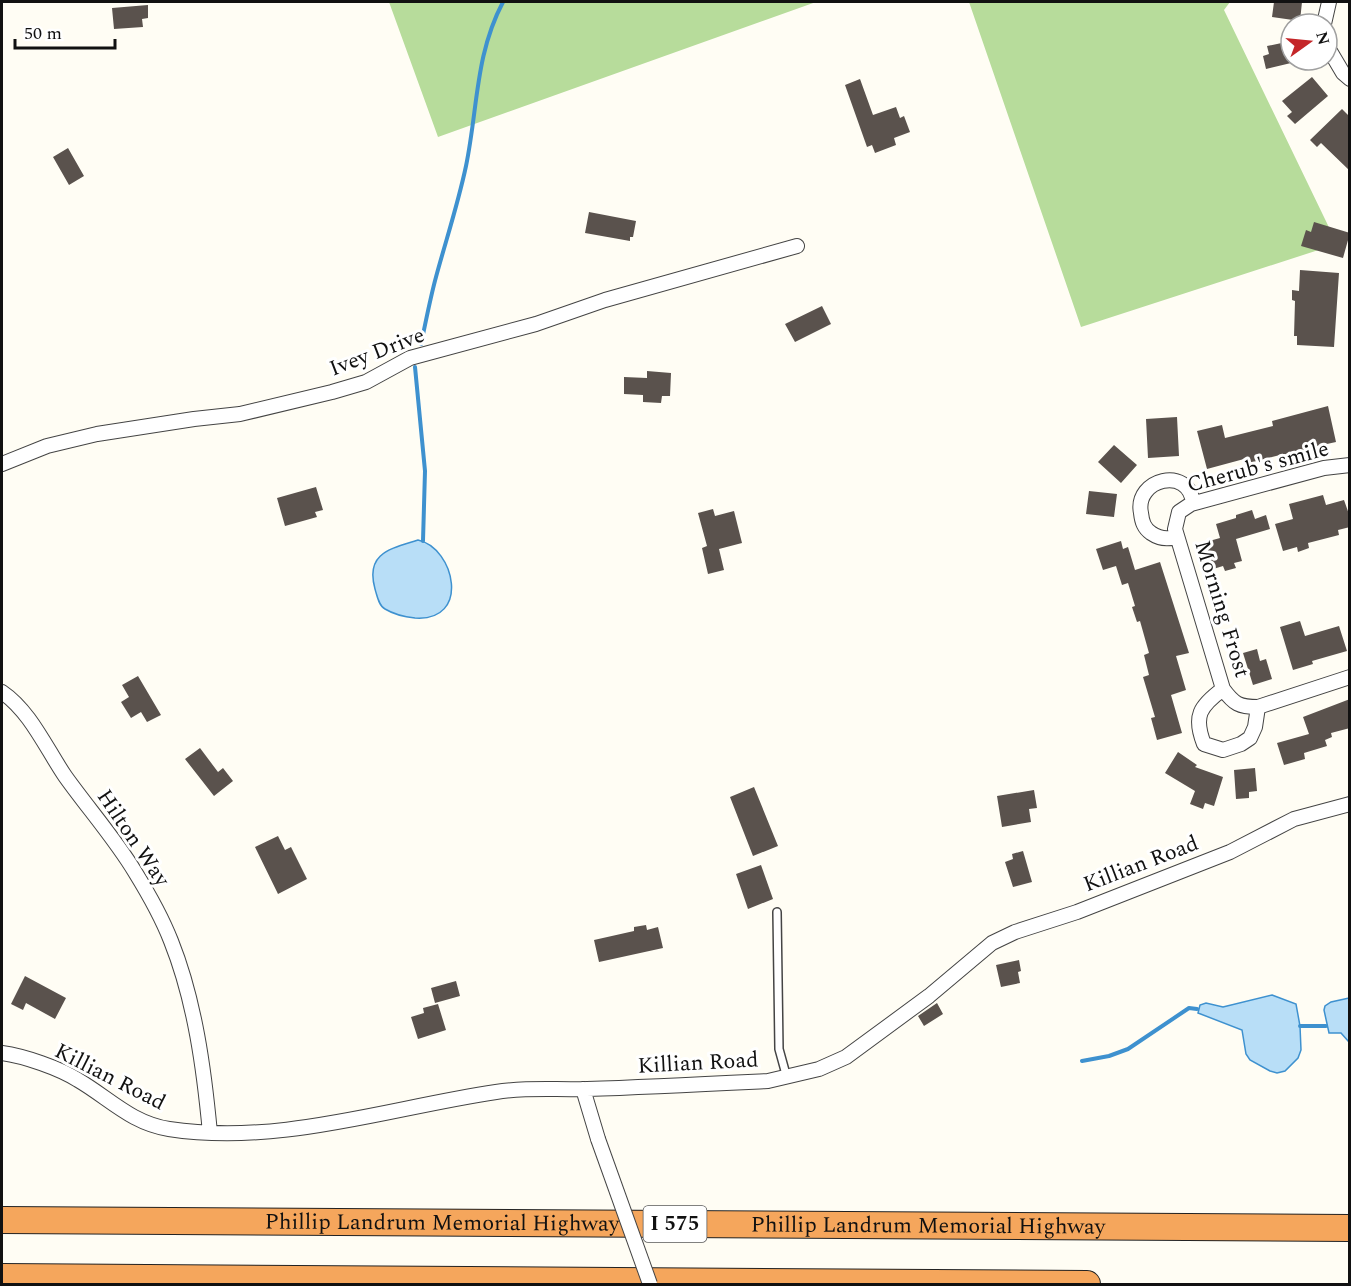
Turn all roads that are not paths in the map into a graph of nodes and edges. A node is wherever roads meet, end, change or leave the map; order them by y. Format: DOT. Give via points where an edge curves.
graph roads {
  1 [pos="1339,66"];
  2 [pos="1350,78"];
  3 [pos="797,246"];
  4 [pos="2,464"];
  5 [pos="1350,465"];
  6 [pos="1193,503"];
  7 [pos="1179,512"];
  8 [pos="1177,536"];
  9 [pos="1350,677"];
  10 [pos="1223,689"];
  11 [pos="2,692"];
  12 [pos="1258,708"];
  13 [pos="1350,804"];
  14 [pos="777,912"];
  15 [pos="2,1053"];
  16 [pos="788,1078"];
  17 [pos="583,1089"];
  18 [pos="210,1133"];
  19 [pos="2,1220"];
  20 [pos="1350,1228"];
  21 [pos="2,1277"];
  22 [pos="650,1284"];
  23 [pos="1087,1284"];
  1 -- 2 [label="street"];
  3 -- 4 [label="street, Ivey Drive" via="410,358 366,382 332,392 240,414 98,434 47,446"];
  5 -- 6 [label="street, Cherub's smile" via="1324,468"];
  6 -- 7 [label="street, Cherub's smile"];
  6 -- 8 [label="street" via="1186,484 1174,481 1153,485 1143,493 1140,507 1144,528 1163,538"];
  7 -- 8 [label="street, Morning Frost"];
  8 -- 10 [label="street, Morning Frost"];
  9 -- 12 [label="street, Morning Frost"];
  10 -- 12 [label="street, Morning Frost" via="1233,702"];
  10 -- 12 [label="street" via="1203,707 1197,727 1204,744 1223,750 1250,738"];
  11 -- 18 [label="street, Hilton Way" via="34,728 135,871 171,940 189,1000 206,1086"];
  13 -- 16 [label="street, Killian Road" via="1294,819 1230,852 992,943 929,996 846,1057"];
  14 -- 16 [label="lane" via="779,1049"];
  15 -- 18 [label="street, Killian Road" via="78,1079 122,1112 144,1123"];
  16 -- 17 [label="street, Killian Road"];
  17 -- 18 [label="street, Killian Road" via="498,1092 350,1121"];
  17 -- 22 [label="street, bridge"];
  19 -- 20 [label="highway, Phillip Landrum Memorial Highway / I 575"];
  21 -- 23 [label="highway"];
}
